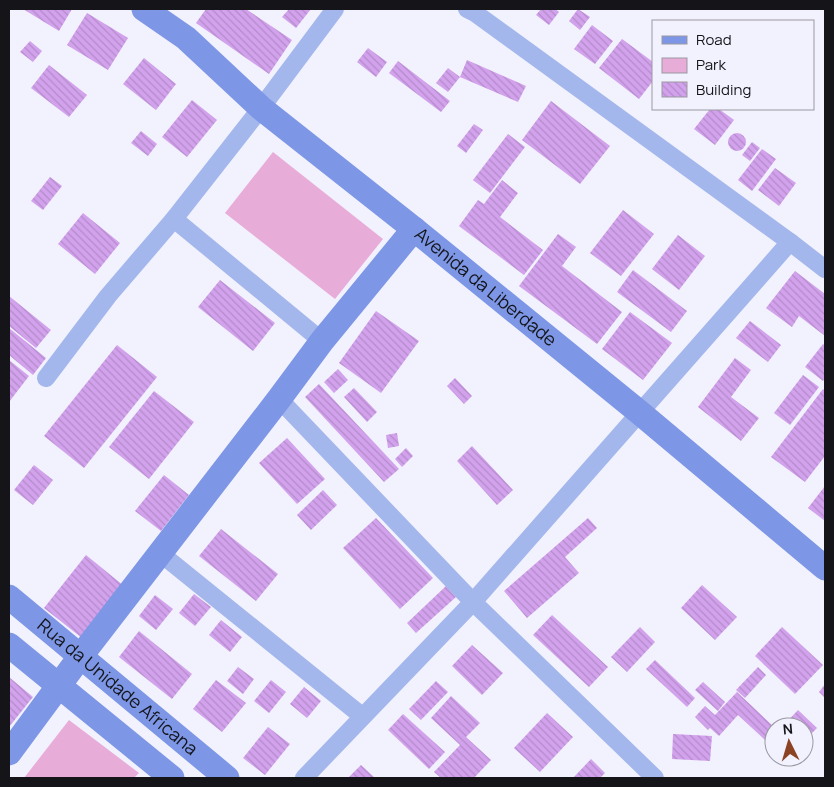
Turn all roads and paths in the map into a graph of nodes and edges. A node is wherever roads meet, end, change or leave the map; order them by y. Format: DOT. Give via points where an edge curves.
graph roads {
  1 [pos="144,9"];
  2 [pos="335,9"];
  3 [pos="467,9"];
  4 [pos="261,108"];
  5 [pos="174,219"];
  6 [pos="414,229"];
  7 [pos="790,242"];
  8 [pos="825,270"];
  9 [pos="322,341"];
  10 [pos="46,378"];
  11 [pos="279,399"];
  12 [pos="639,412"];
  13 [pos="160,553"];
  14 [pos="825,568"];
  15 [pos="9,597"];
  16 [pos="473,602"];
  17 [pos="9,645"];
  18 [pos="80,657"];
  19 [pos="59,685"];
  20 [pos="362,716"];
  21 [pos="9,753"];
  22 [pos="172,778"];
  23 [pos="227,778"];
  24 [pos="304,778"];
  25 [pos="655,778"];
  1 -- 4 [label="street, Avenida da Liberdade" via="186,38"];
  2 -- 4 [label="street"];
  3 -- 7 [label="street"];
  4 -- 5 [label="street"];
  4 -- 6 [label="street, Avenida da Liberdade"];
  5 -- 9 [label="street"];
  5 -- 10 [label="street" via="108,296"];
  6 -- 9 [label="street"];
  6 -- 12 [label="street, Avenida da Liberdade"];
  7 -- 8 [label="street"];
  7 -- 12 [label="street"];
  9 -- 11 [label="street"];
  11 -- 13 [label="street"];
  11 -- 16 [label="street"];
  12 -- 14 [label="street, Avenida da Liberdade"];
  12 -- 16 [label="street"];
  13 -- 18 [label="street"];
  13 -- 20 [label="street"];
  15 -- 18 [label="street, Rua da Unidade Africana"];
  16 -- 20 [label="street"];
  16 -- 25 [label="street"];
  17 -- 19 [label="street, Rua da Unidade Africana"];
  18 -- 19 [label="street"];
  18 -- 23 [label="street, Rua da Unidade Africana"];
  19 -- 21 [label="street"];
  19 -- 22 [label="street, Rua da Unidade Africana"];
  20 -- 24 [label="street"];
}
